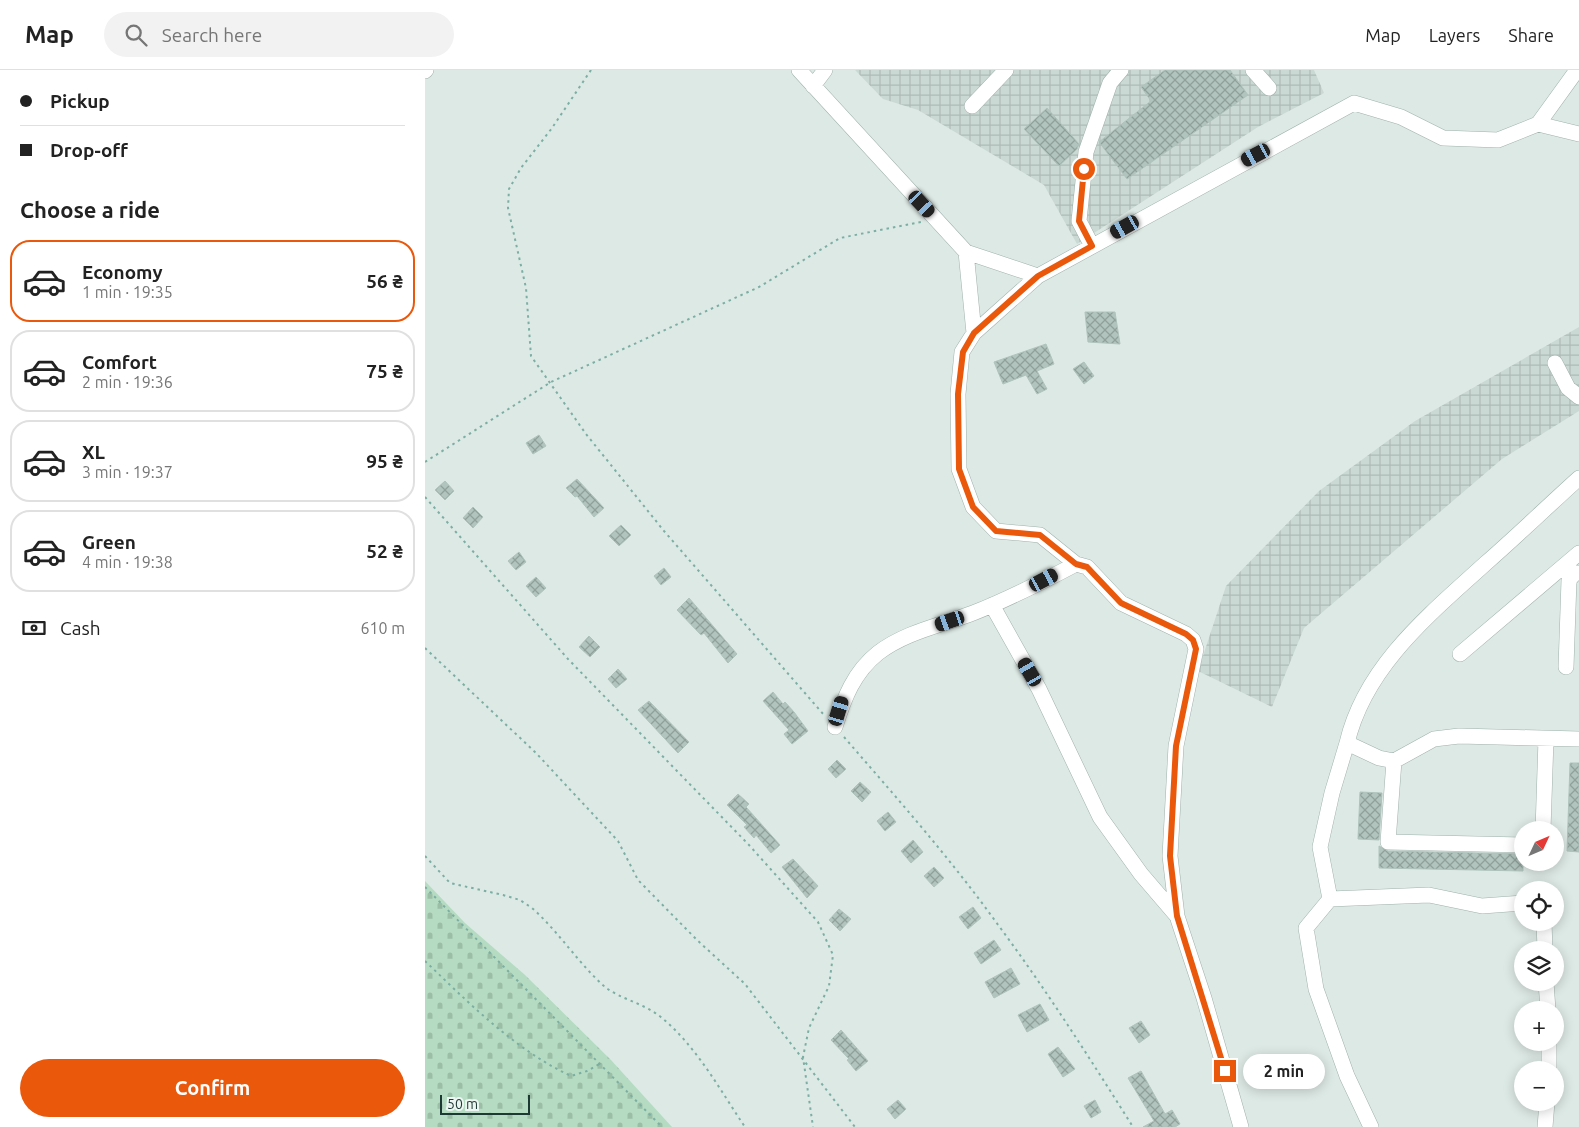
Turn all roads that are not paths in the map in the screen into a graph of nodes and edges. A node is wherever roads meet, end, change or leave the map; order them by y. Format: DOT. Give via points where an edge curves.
graph roads {
  1 [pos="799,70"];
  2 [pos="825,70"];
  3 [pos="1006,70"];
  4 [pos="1121,70"];
  5 [pos="1253,70"];
  6 [pos="1577,70"];
  7 [pos="813,86"];
  8 [pos="1269,88"];
  9 [pos="972,106"];
  10 [pos="1538,124"];
  11 [pos="1579,134"];
  12 [pos="1092,246"];
  13 [pos="966,252"];
  14 [pos="1038,276"];
  15 [pos="974,333"];
  16 [pos="1555,363"];
  17 [pos="1579,397"];
  18 [pos="1579,478"];
  19 [pos="1579,554"];
  20 [pos="1076,564"];
  21 [pos="1579,573"];
  22 [pos="992,605"];
  23 [pos="1460,654"];
  24 [pos="1566,667"];
  25 [pos="835,727"];
  26 [pos="1546,739"];
  27 [pos="1579,739"];
  28 [pos="1347,743"];
  29 [pos="1394,761"];
  30 [pos="1543,821"];
  31 [pos="1514,845"];
  32 [pos="1330,899"];
  33 [pos="1514,904"];
  34 [pos="1177,916"];
  35 [pos="1546,1111"];
  36 [pos="1241,1127"];
  37 [pos="1371,1127"];
  38 [pos="1545,1127"];
  1 -- 7 [label="street"];
  2 -- 7 [label="street"];
  3 -- 9 [label="street"];
  4 -- 12 [label="street" via="1110,83 1086,152 1079,221"];
  5 -- 8 [label="street"];
  6 -- 10 [label="street"];
  7 -- 13 [label="street"];
  10 -- 11 [label="street"];
  10 -- 12 [label="street" via="1498,140 1443,138 1401,116 1354,103"];
  12 -- 14 [label="street"];
  13 -- 14 [label="street"];
  13 -- 15 [label="street"];
  14 -- 15 [label="street"];
  15 -- 20 [label="street" via="963,352 958,394 959,469 973,507 996,531 1040,535"];
  16 -- 17 [label="street" via="1568,388"];
  18 -- 28 [label="street" via="1400,644 1371,684 1351,725"];
  19 -- 23 [label="street"];
  20 -- 22 [label="street"];
  20 -- 34 [label="street" via="1087,567 1121,603 1186,634 1196,649 1176,746 1170,856"];
  21 -- 24 [label="street" via="1569,580"];
  22 -- 25 [label="street" via="913,634 879,652 855,676 844,696"];
  22 -- 34 [label="street" via="1039,689 1100,817 1141,874"];
  26 -- 27 [label="street"];
  26 -- 29 [label="street" via="1459,736 1435,739"];
  26 -- 30 [label="street"];
  28 -- 29 [label="street" via="1379,758"];
  28 -- 32 [label="street" via="1320,847"];
  29 -- 31 [label="street" via="1388,842"];
  32 -- 33 [label="street" via="1429,895 1482,906"];
  32 -- 37 [label="street" via="1305,928 1315,980 1347,1076"];
  34 -- 36 [label="street"];
  35 -- 38 [label="street"];
}
